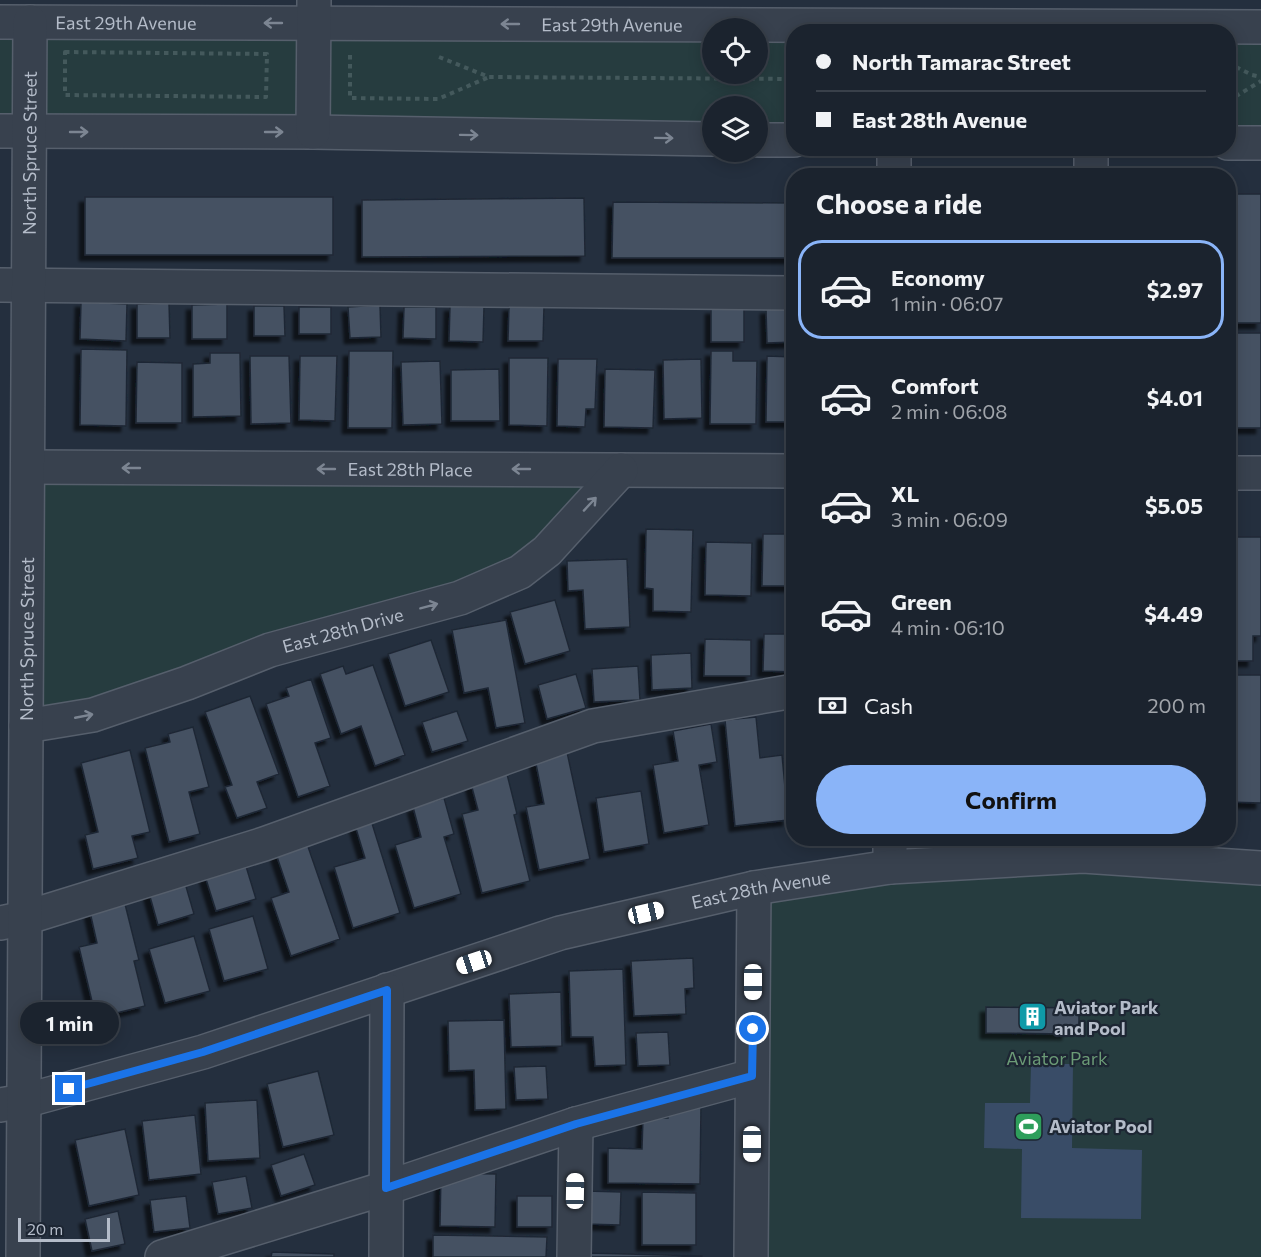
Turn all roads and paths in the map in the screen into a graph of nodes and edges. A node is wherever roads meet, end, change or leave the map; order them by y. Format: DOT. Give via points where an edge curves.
graph roads {
  1 [pos="314,12"];
  2 [pos="1093,19"];
  3 [pos="15,22"];
  4 [pos="1198,24"];
  5 [pos="1236,26"];
  6 [pos="1261,27"];
  7 [pos="65,52"];
  8 [pos="267,54"];
  9 [pos="351,55"];
  10 [pos="438,57"];
  11 [pos="1236,67"];
  12 [pos="489,77"];
  13 [pos="786,79"];
  14 [pos="1261,79"];
  15 [pos="1236,96"];
  16 [pos="15,131"];
  17 [pos="313,132"];
  18 [pos="702,139"];
  19 [pos="768,140"];
  20 [pos="786,140"];
  21 [pos="1236,142"];
  22 [pos="1261,143"];
  23 [pos="14,285"];
  24 [pos="786,293"];
  25 [pos="28,467"];
  26 [pos="621,470"];
  27 [pos="786,471"];
  28 [pos="1236,473"];
  29 [pos="1261,473"];
  30 [pos="786,693"];
  31 [pos="26,726"];
  32 [pos="1084,847"];
  33 [pos="890,853"];
  34 [pos="1261,868"];
  35 [pos="754,888"];
  36 [pos="13,920"];
  37 [pos="387,990"];
  38 [pos="752,1076"];
  39 [pos="12,1103"];
  40 [pos="576,1124"];
  41 [pos="386,1188"];
  42 [pos="23,1257"];
  43 [pos="162,1257"];
  44 [pos="386,1257"];
  45 [pos="574,1257"];
  46 [pos="752,1257"];
  2 -- 1 [label="street, East 29th Avenue, one-way"];
  1 -- 3 [label="street, East 29th Avenue, one-way"];
  1 -- 17 [label="street"];
  2 -- 4 [label="street, East 29th Avenue"];
  3 -- 16 [label="street, North Spruce Street"];
  5 -- 6 [label="street, East 29th Avenue"];
  7 -- 8 [label="path" via="65,95 266,97"];
  9 -- 12 [label="path" via="350,98 438,99"];
  10 -- 12 [label="path"];
  11 -- 14 [label="path"];
  12 -- 13 [label="path"];
  14 -- 15 [label="path"];
  16 -- 17 [label="street, one-way"];
  16 -- 23 [label="street, North Spruce Street"];
  17 -- 18 [label="street, one-way"];
  19 -- 20 [label="street"];
  21 -- 22 [label="street"];
  23 -- 24 [label="street"];
  23 -- 25 [label="street, North Spruce Street"];
  26 -- 25 [label="street, East 28th Place, one-way"];
  25 -- 31 [label="street, North Spruce Street"];
  26 -- 27 [label="street, East 28th Place"];
  31 -- 26 [label="street, East 28th Drive, one-way" via="93,715 270,650 460,598 520,572 547,551"];
  28 -- 29 [label="street"];
  30 -- 36 [label="street" via="593,726 264,844"];
  31 -- 36 [label="street, North Spruce Street"];
  32 -- 33 [label="street, East 28th Avenue"];
  32 -- 34 [label="street, East 28th Avenue"];
  33 -- 35 [label="street, East 28th Avenue"];
  35 -- 37 [label="street, East 28th Avenue" via="560,933"];
  35 -- 38 [label="street"];
  36 -- 39 [label="street, North Spruce Street"];
  37 -- 39 [label="street, East 28th Avenue" via="203,1052"];
  37 -- 41 [label="street"];
  38 -- 40 [label="street"];
  38 -- 46 [label="street"];
  39 -- 42 [label="street, North Spruce Street"];
  40 -- 41 [label="street"];
  40 -- 45 [label="street"];
  41 -- 43 [label="street"];
  41 -- 44 [label="street"];
}
